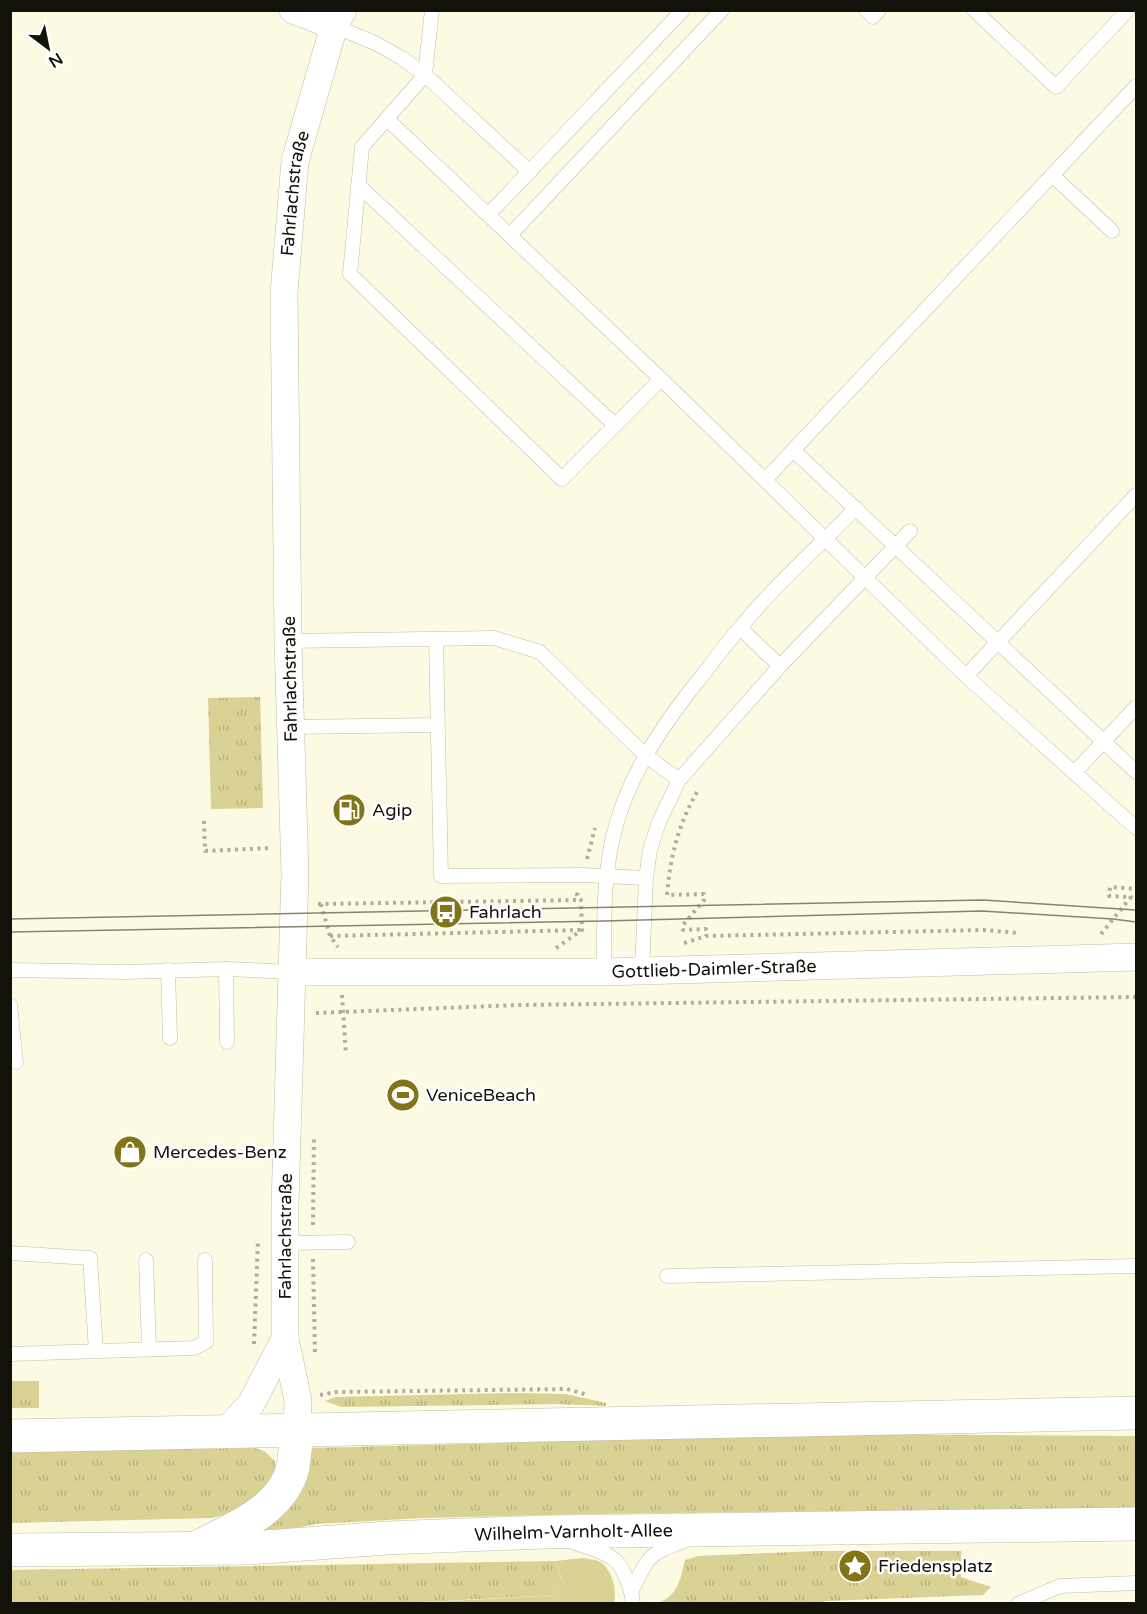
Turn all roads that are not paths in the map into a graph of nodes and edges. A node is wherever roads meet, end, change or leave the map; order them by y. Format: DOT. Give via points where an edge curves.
graph roads {
  1 [pos="293,10"];
  2 [pos="432,10"];
  3 [pos="683,10"];
  4 [pos="722,10"];
  5 [pos="866,10"];
  6 [pos="879,10"];
  7 [pos="975,10"];
  8 [pos="1128,10"];
  9 [pos="339,18"];
  10 [pos="424,75"];
  11 [pos="1137,86"];
  12 [pos="387,119"];
  13 [pos="530,172"];
  14 [pos="1052,175"];
  15 [pos="358,184"];
  16 [pos="489,214"];
  17 [pos="1112,231"];
  18 [pos="511,234"];
  19 [pos="662,379"];
  20 [pos="615,425"];
  21 [pos="793,450"];
  22 [pos="765,480"];
  23 [pos="1137,495"];
  24 [pos="856,508"];
  25 [pos="910,531"];
  26 [pos="826,539"];
  27 [pos="895,546"];
  28 [pos="865,579"];
  29 [pos="740,628"];
  30 [pos="436,640"];
  31 [pos="288,641"];
  32 [pos="998,642"];
  33 [pos="780,666"];
  34 [pos="966,676"];
  35 [pos="1137,707"];
  36 [pos="437,725"];
  37 [pos="291,727"];
  38 [pos="1104,742"];
  39 [pos="645,755"];
  40 [pos="1137,772"];
  41 [pos="1074,773"];
  42 [pos="679,780"];
  43 [pos="1137,828"];
  44 [pos="606,875"];
  45 [pos="646,878"];
  46 [pos="1137,957"];
  47 [pos="643,959"];
  48 [pos="604,960"];
  49 [pos="226,969"];
  50 [pos="10,970"];
  51 [pos="168,970"];
  52 [pos="292,972"];
  53 [pos="10,1005"];
  54 [pos="170,1038"];
  55 [pos="227,1042"];
  56 [pos="16,1062"];
  57 [pos="348,1242"];
  58 [pos="285,1243"];
  59 [pos="10,1254"];
  60 [pos="146,1260"];
  61 [pos="205,1260"];
  62 [pos="1137,1266"];
  63 [pos="667,1276"];
  64 [pos="285,1339"];
  65 [pos="149,1349"];
  66 [pos="96,1351"];
  67 [pos="10,1354"];
  68 [pos="1137,1413"];
  69 [pos="297,1429"];
  70 [pos="226,1431"];
  71 [pos="10,1436"];
  72 [pos="1137,1524"];
  73 [pos="715,1530"];
  74 [pos="545,1532"];
  75 [pos="195,1548"];
  76 [pos="10,1550"];
  77 [pos="1137,1583"];
  78 [pos="633,1597"];
  79 [pos="1018,1604"];
  1 -- 9 [label="street"];
  2 -- 10 [label="lane"];
  3 -- 13 [label="lane"];
  4 -- 18 [label="lane"];
  5 -- 6 [label="lane" via="873,17"];
  7 -- 8 [label="lane" via="1056,87"];
  9 -- 10 [label="lane"];
  9 -- 31 [label="street, Fahrlachstraße" via="295,161 284,293"];
  10 -- 12 [label="lane"];
  10 -- 13 [label="lane"];
  11 -- 14 [label="lane"];
  12 -- 15 [label="lane" via="362,147"];
  12 -- 16 [label="lane"];
  13 -- 16 [label="lane"];
  14 -- 17 [label="lane"];
  14 -- 21 [label="lane"];
  15 -- 20 [label="lane"];
  15 -- 20 [label="lane" via="350,274 562,480"];
  16 -- 18 [label="lane"];
  18 -- 19 [label="lane"];
  19 -- 20 [label="lane"];
  19 -- 22 [label="lane"];
  21 -- 22 [label="lane"];
  21 -- 24 [label="lane"];
  22 -- 26 [label="lane"];
  23 -- 32 [label="lane"];
  24 -- 26 [label="lane"];
  24 -- 27 [label="lane"];
  25 -- 27 [label="lane"];
  26 -- 28 [label="lane"];
  26 -- 29 [label="lane"];
  27 -- 28 [label="lane"];
  27 -- 32 [label="lane"];
  28 -- 33 [label="lane"];
  28 -- 34 [label="lane"];
  29 -- 33 [label="lane"];
  29 -- 39 [label="lane" via="668,719"];
  30 -- 31 [label="lane"];
  30 -- 36 [label="lane"];
  30 -- 39 [label="lane" via="494,638 540,652"];
  31 -- 37 [label="street, Fahrlachstraße"];
  32 -- 34 [label="lane"];
  32 -- 38 [label="lane"];
  33 -- 42 [label="lane"];
  34 -- 41 [label="lane"];
  35 -- 38 [label="lane"];
  36 -- 37 [label="lane"];
  36 -- 44 [label="lane" via="441,876"];
  37 -- 52 [label="street, Fahrlachstraße" via="295,848"];
  38 -- 40 [label="lane"];
  38 -- 41 [label="lane"];
  39 -- 42 [label="lane"];
  39 -- 44 [label="lane" via="624,802"];
  41 -- 43 [label="lane"];
  42 -- 45 [label="lane" via="659,822"];
  44 -- 45 [label="lane"];
  44 -- 48 [label="lane"];
  45 -- 47 [label="lane"];
  46 -- 47 [label="street, Gottlieb-Daimler-Straße"];
  47 -- 48 [label="street, Gottlieb-Daimler-Straße"];
  48 -- 52 [label="street, Gottlieb-Daimler-Straße"];
  49 -- 51 [label="lane"];
  49 -- 52 [label="lane"];
  49 -- 55 [label="lane"];
  50 -- 51 [label="lane"];
  51 -- 54 [label="lane"];
  52 -- 58 [label="street, Fahrlachstraße"];
  53 -- 56 [label="lane"];
  57 -- 58 [label="lane"];
  58 -- 64 [label="street, Fahrlachstraße"];
  59 -- 66 [label="lane" via="90,1258"];
  60 -- 65 [label="lane"];
  61 -- 65 [label="lane" via="206,1342 194,1348"];
  62 -- 63 [label="lane"];
  64 -- 69 [label="street, Fahrlachstraße" via="298,1400"];
  64 -- 70 [label="street, Fahrlachstraße" via="251,1404"];
  65 -- 66 [label="lane"];
  66 -- 67 [label="lane"];
  68 -- 69 [label="main road"];
  69 -- 70 [label="main road"];
  69 -- 75 [label="main road" via="292,1468 276,1497 255,1517"];
  70 -- 71 [label="main road"];
  72 -- 73 [label="main road, Wilhelm-Varnholt-Allee"];
  73 -- 74 [label="main road, Wilhelm-Varnholt-Allee"];
  73 -- 78 [label="lane" via="651,1555"];
  74 -- 75 [label="main road, Wilhelm-Varnholt-Allee"];
  74 -- 78 [label="lane" via="616,1561"];
  75 -- 76 [label="main road, Wilhelm-Varnholt-Allee"];
  77 -- 79 [label="lane" via="1060,1586"];
}
